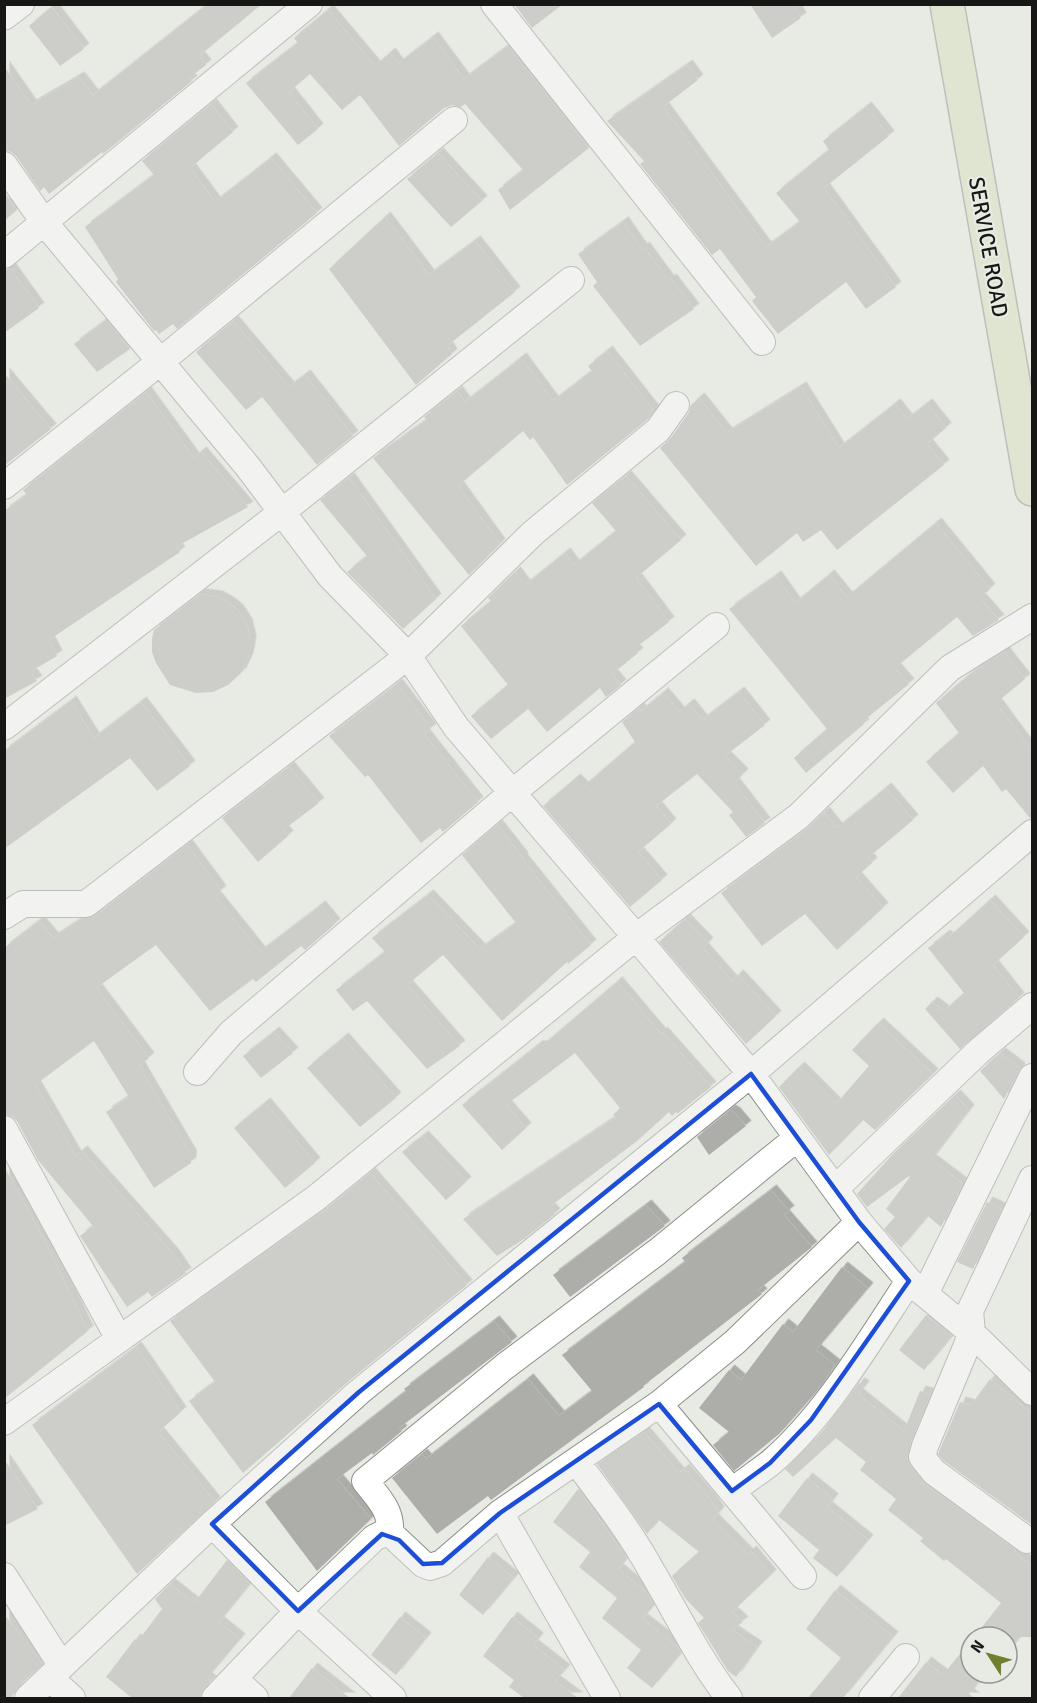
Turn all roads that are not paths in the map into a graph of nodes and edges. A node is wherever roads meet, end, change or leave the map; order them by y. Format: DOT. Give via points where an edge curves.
graph roads {
  1 [pos="21,4"];
  2 [pos="309,4"];
  3 [pos="947,4"];
  4 [pos="495,5"];
  5 [pos="4,17"];
  6 [pos="454,120"];
  7 [pos="4,165"];
  8 [pos="44,222"];
  9 [pos="4,255"];
  10 [pos="571,280"];
  11 [pos="762,342"];
  12 [pos="161,361"];
  13 [pos="676,405"];
  14 [pos="4,486"];
  15 [pos="1032,489"];
  16 [pos="282,512"];
  17 [pos="1032,617"];
  18 [pos="716,626"];
  19 [pos="408,656"];
  20 [pos="4,727"];
  21 [pos="512,793"];
  22 [pos="1032,833"];
  23 [pos="4,916"];
  24 [pos="636,937"];
  25 [pos="1032,1007"];
  26 [pos="197,1072"];
  27 [pos="751,1074"];
  28 [pos="1032,1077"];
  29 [pos="4,1129"];
  30 [pos="797,1138"];
  31 [pos="1032,1179"];
  32 [pos="835,1189"];
  33 [pos="859,1222"];
  34 [pos="917,1287"];
  35 [pos="972,1333"];
  36 [pos="119,1339"];
  37 [pos="1032,1392"];
  38 [pos="659,1404"];
  39 [pos="4,1422"];
  40 [pos="576,1461"];
  41 [pos="732,1491"];
  42 [pos="500,1513"];
  43 [pos="213,1524"];
  44 [pos="390,1533"];
  45 [pos="1027,1540"];
  46 [pos="4,1576"];
  47 [pos="803,1576"];
  48 [pos="298,1611"];
  49 [pos="906,1657"];
  50 [pos="56,1672"];
  51 [pos="234,1679"];
  52 [pos="28,1698"];
  53 [pos="72,1698"];
  54 [pos="215,1698"];
  55 [pos="255,1698"];
  56 [pos="393,1698"];
  57 [pos="607,1698"];
  58 [pos="729,1698"];
  59 [pos="872,1698"];
  1 -- 5 [label="street"];
  2 -- 8 [label="street"];
  3 -- 15 [label="street, SERVICE ROAD"];
  4 -- 11 [label="street"];
  6 -- 12 [label="street"];
  7 -- 8 [label="street"];
  8 -- 9 [label="street"];
  8 -- 12 [label="street"];
  10 -- 16 [label="street"];
  12 -- 14 [label="street"];
  12 -- 16 [label="street"];
  13 -- 19 [label="street" via="658,430 533,533"];
  16 -- 19 [label="street" via="330,576"];
  16 -- 20 [label="street"];
  17 -- 24 [label="street" via="950,668 799,816"];
  18 -- 21 [label="street"];
  19 -- 21 [label="street" via="456,727"];
  19 -- 23 [label="street" via="86,904 24,904"];
  21 -- 24 [label="street"];
  21 -- 26 [label="street" via="231,1033"];
  22 -- 27 [label="street"];
  24 -- 27 [label="street"];
  24 -- 36 [label="street" via="565,981 316,1198"];
  25 -- 32 [label="street"];
  27 -- 30 [label="street"];
  27 -- 43 [label="street" via="359,1392"];
  28 -- 34 [label="street"];
  29 -- 36 [label="street"];
  30 -- 32 [label="street"];
  30 -- 44 [label="street" via="657,1252 504,1366 365,1481 387,1510"];
  31 -- 35 [label="street" via="970,1311"];
  32 -- 33 [label="street"];
  33 -- 34 [label="street"];
  33 -- 38 [label="street" via="735,1342"];
  34 -- 35 [label="street"];
  34 -- 41 [label="street" via="811,1420 770,1462"];
  35 -- 37 [label="street"];
  35 -- 45 [label="street" via="922,1457 934,1472"];
  36 -- 39 [label="street"];
  38 -- 40 [label="street"];
  38 -- 41 [label="street"];
  40 -- 42 [label="street"];
  40 -- 58 [label="street" via="649,1565 709,1673"];
  41 -- 47 [label="street"];
  42 -- 44 [label="street" via="442,1563 430,1567"];
  42 -- 57 [label="street"];
  43 -- 48 [label="street"];
  43 -- 50 [label="street"];
  44 -- 48 [label="street" via="374,1538"];
  46 -- 50 [label="street"];
  48 -- 51 [label="street"];
  48 -- 56 [label="street"];
  49 -- 59 [label="street"];
  50 -- 52 [label="street"];
  50 -- 53 [label="street"];
  51 -- 54 [label="street"];
  51 -- 55 [label="street"];
}
